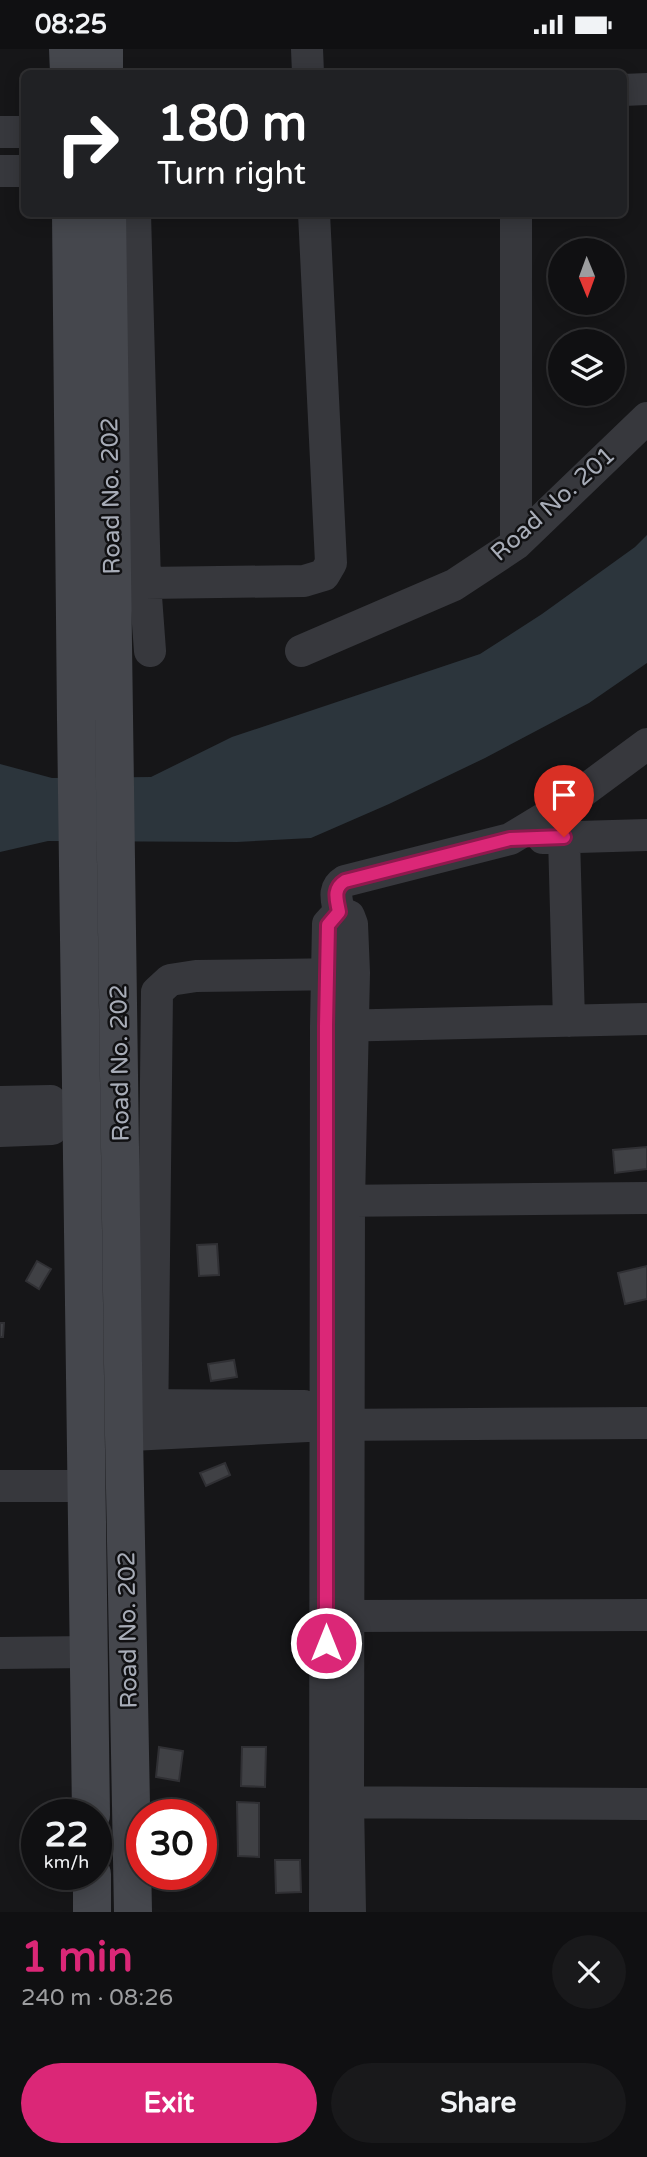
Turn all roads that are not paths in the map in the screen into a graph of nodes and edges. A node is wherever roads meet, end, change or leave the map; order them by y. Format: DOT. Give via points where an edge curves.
graph roads {
  1 [pos="68,49"];
  2 [pos="104,49"];
  3 [pos="307,49"];
  4 [pos="69,70"];
  5 [pos="104,70"];
  6 [pos="308,70"];
  7 [pos="647,89"];
  8 [pos="627,90"];
  9 [pos="0,132"];
  10 [pos="21,132"];
  11 [pos="0,171"];
  12 [pos="21,171"];
  13 [pos="71,217"];
  14 [pos="107,217"];
  15 [pos="135,217"];
  16 [pos="314,217"];
  17 [pos="516,217"];
  18 [pos="647,418"];
  19 [pos="516,544"];
  20 [pos="145,583"];
  21 [pos="301,651"];
  22 [pos="150,652"];
  23 [pos="647,744"];
  24 [pos="647,835"];
  25 [pos="564,837"];
  26 [pos="510,839"];
  27 [pos="341,974"];
  28 [pos="647,1019"];
  29 [pos="569,1021"];
  30 [pos="339,1025"];
  31 [pos="0,1102"];
  32 [pos="0,1131"];
  33 [pos="647,1198"];
  34 [pos="338,1201"];
  35 [pos="647,1404"];
  36 [pos="338,1416"];
  37 [pos="138,1420"];
  38 [pos="647,1423"];
  39 [pos="0,1486"];
  40 [pos="87,1486"];
  41 [pos="647,1615"];
  42 [pos="349,1616"];
  43 [pos="89,1652"];
  44 [pos="0,1653"];
  45 [pos="91,1799"];
  46 [pos="336,1802"];
  47 [pos="647,1804"];
  48 [pos="92,1890"];
  49 [pos="92,1912"];
  50 [pos="133,1912"];
  51 [pos="325,1912"];
  52 [pos="350,1912"];
  1 -- 4 [label="street"];
  2 -- 5 [label="street"];
  3 -- 6 [label="street"];
  7 -- 8 [label="street"];
  9 -- 10 [label="street"];
  11 -- 12 [label="street"];
  13 -- 40 [label="street, Road No. 202"];
  14 -- 37 [label="street, Road No. 202" via="118,908"];
  15 -- 20 [label="street"];
  16 -- 20 [label="street" via="331,563 324,575 304,581"];
  17 -- 19 [label="street"];
  18 -- 19 [label="street, Road No. 201"];
  19 -- 21 [label="street, Road No. 201" via="454,585"];
  20 -- 22 [label="street"];
  23 -- 26 [label="street" via="558,810"];
  24 -- 25 [label="street"];
  25 -- 26 [label="street"];
  25 -- 29 [label="street"];
  26 -- 27 [label="street" via="338,885 339,912 349,916 352,924"];
  27 -- 30 [label="street"];
  27 -- 37 [label="street" via="196,976 170,980 157,992"];
  28 -- 29 [label="street"];
  29 -- 30 [label="street"];
  30 -- 34 [label="street"];
  31 -- 32 [label="street" via="51,1101 58,1113 52,1129"];
  33 -- 34 [label="street"];
  34 -- 36 [label="street"];
  35 -- 36 [label="street"];
  36 -- 37 [label="street"];
  36 -- 38 [label="street"];
  36 -- 42 [label="street"];
  36 -- 46 [label="street"];
  37 -- 50 [label="street, Road No. 202"];
  39 -- 40 [label="street"];
  40 -- 43 [label="street, Road No. 202"];
  41 -- 42 [label="street"];
  42 -- 46 [label="street"];
  43 -- 44 [label="street"];
  43 -- 45 [label="street, Road No. 202"];
  46 -- 47 [label="street"];
  46 -- 51 [label="street"];
  46 -- 52 [label="street"];
  48 -- 49 [label="street"];
}
